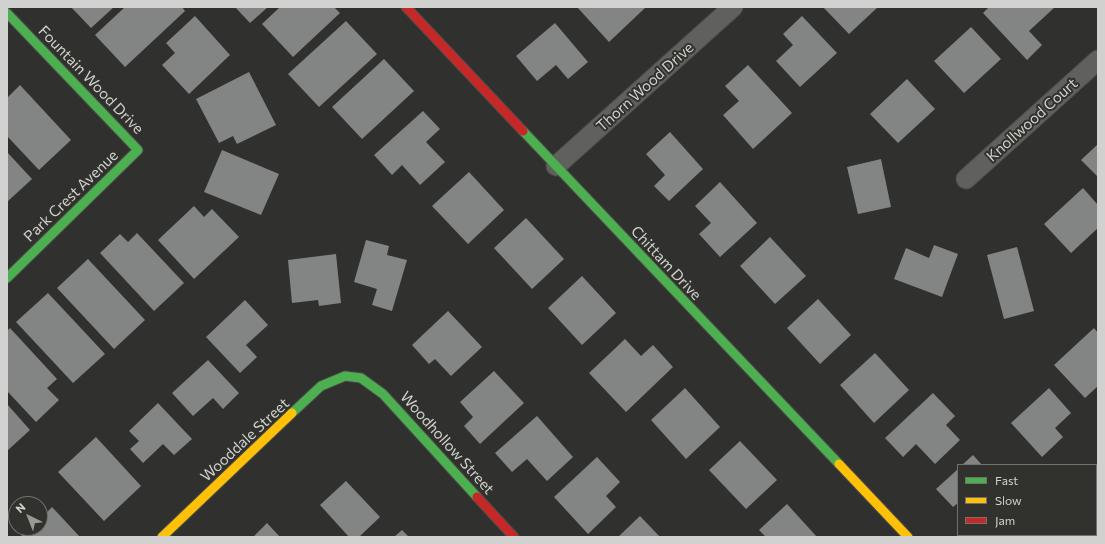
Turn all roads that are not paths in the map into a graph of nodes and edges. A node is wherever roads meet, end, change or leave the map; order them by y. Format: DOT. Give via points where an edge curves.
graph roads {
  1 [pos="406,7"];
  2 [pos="733,7"];
  3 [pos="7,12"];
  4 [pos="1098,60"];
  5 [pos="138,150"];
  6 [pos="556,166"];
  7 [pos="966,180"];
  8 [pos="7,278"];
  9 [pos="353,377"];
  10 [pos="162,537"];
  11 [pos="514,537"];
  12 [pos="908,537"];
  1 -- 6 [label="street, Chittam Drive"];
  2 -- 6 [label="street, Thorn Wood Drive"];
  3 -- 5 [label="street, Fountain Wood Drive"];
  4 -- 7 [label="street, Knollwood Court"];
  5 -- 8 [label="street, Park Crest Avenue"];
  6 -- 12 [label="street, Chittam Drive"];
  9 -- 10 [label="street, Wooddale Street" via="345,376 321,386"];
  9 -- 11 [label="street, Woodhollow Street" via="361,378 383,394"];
}
